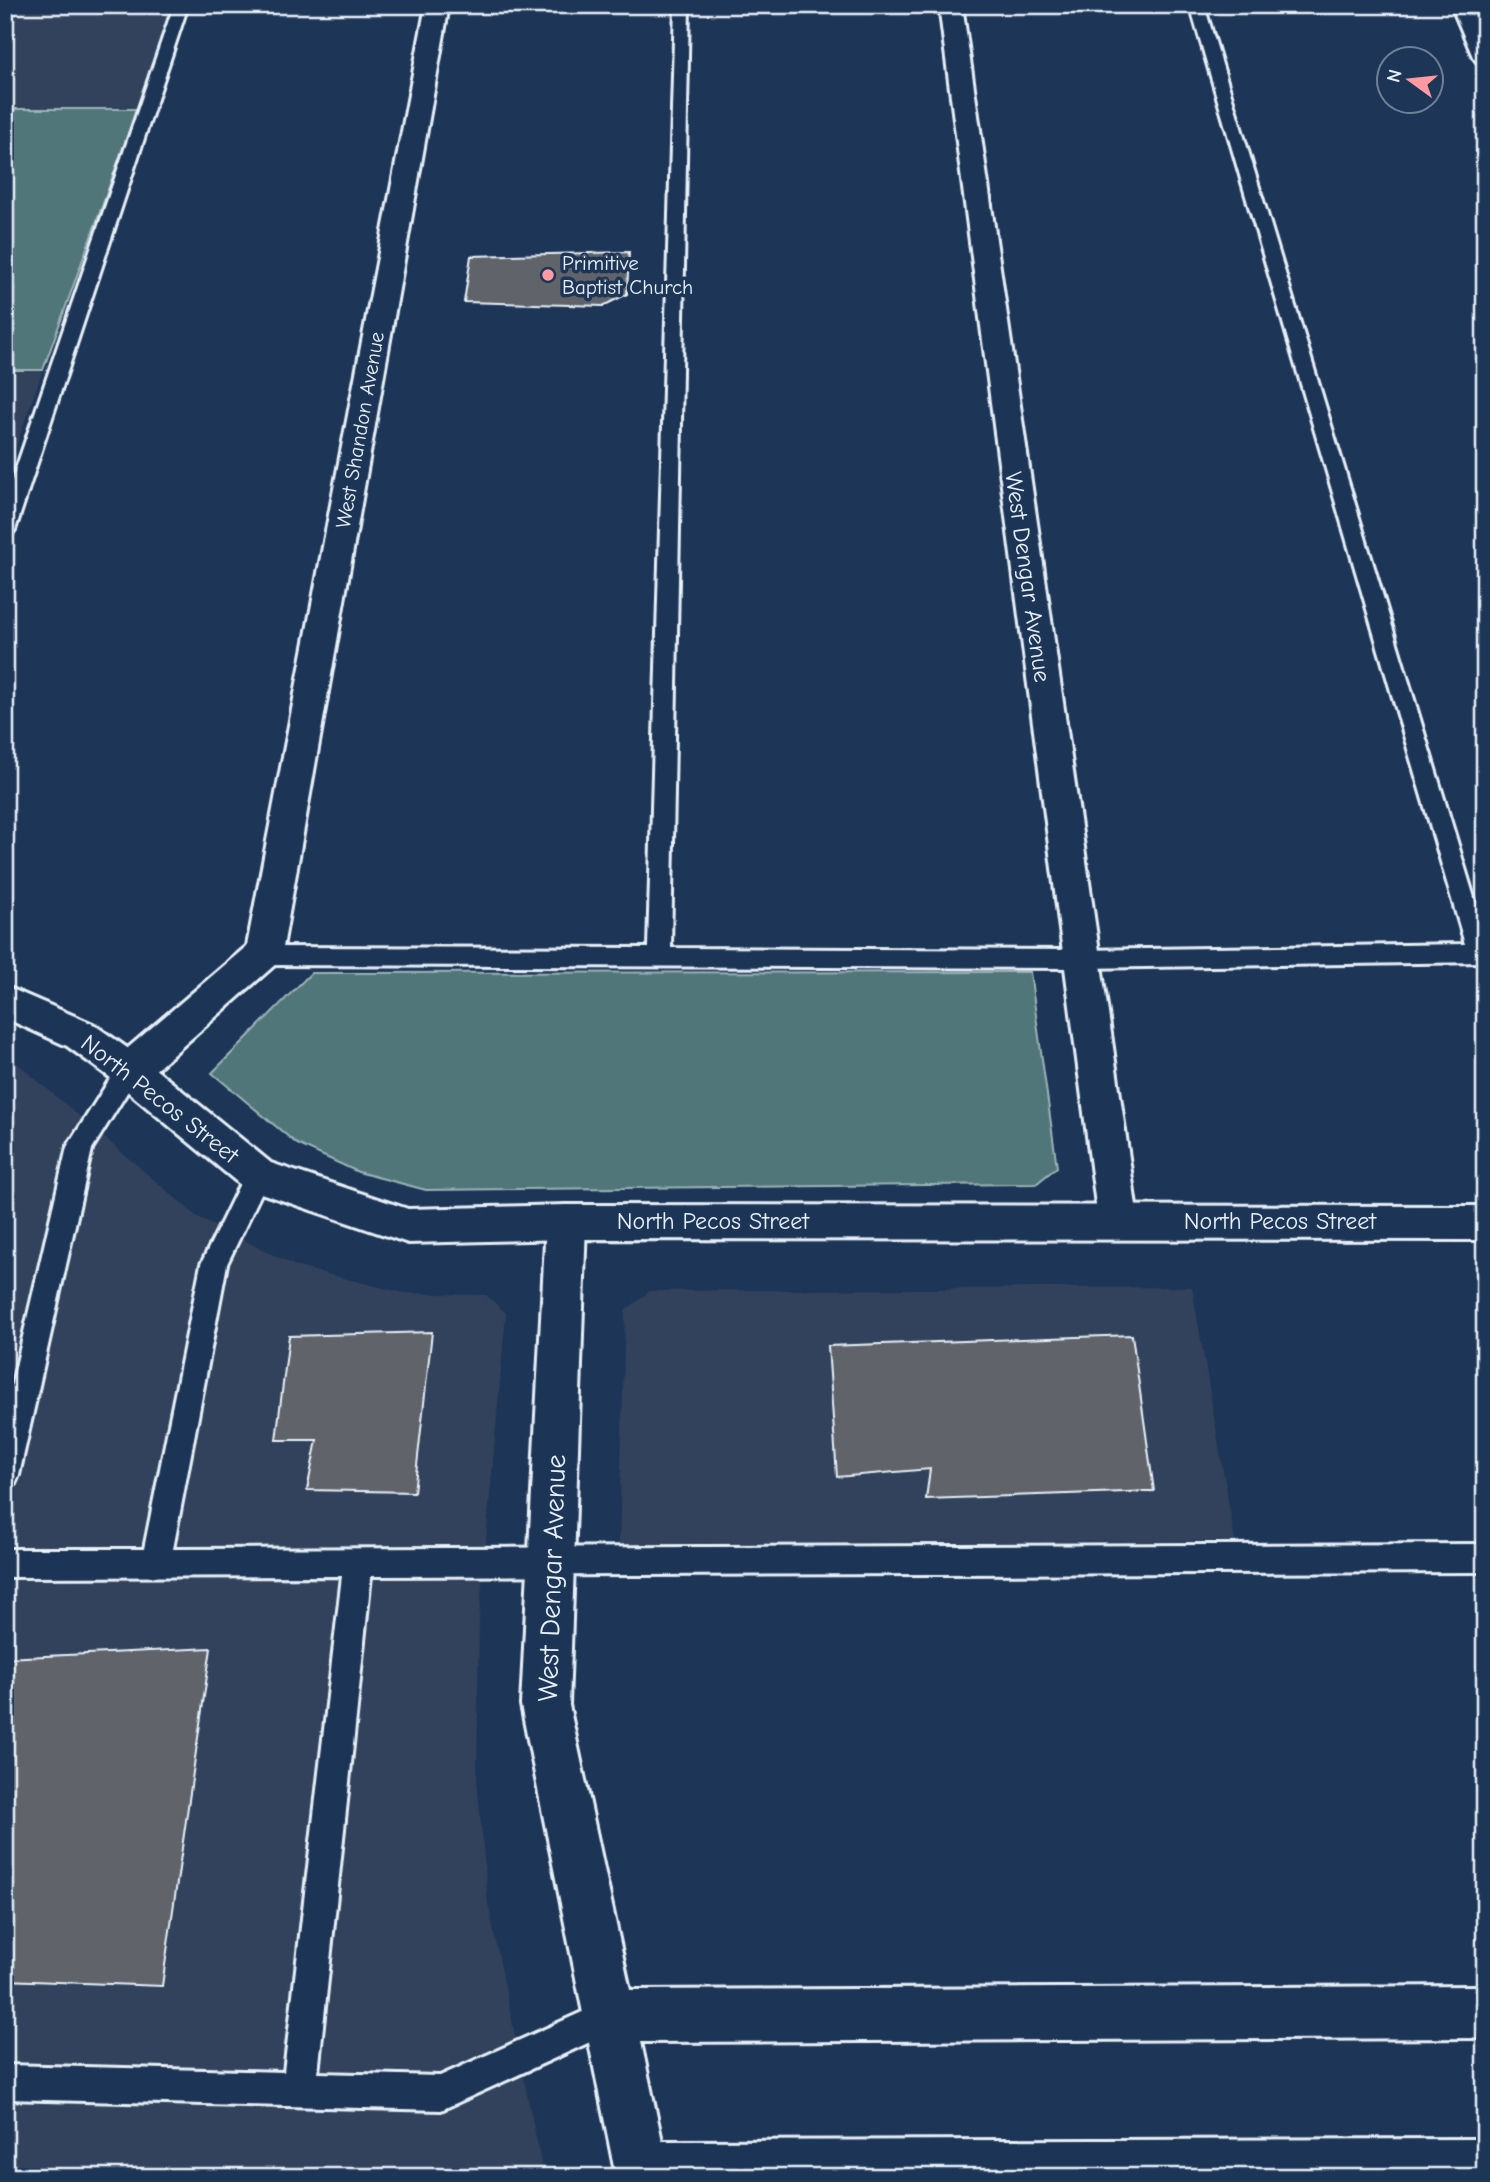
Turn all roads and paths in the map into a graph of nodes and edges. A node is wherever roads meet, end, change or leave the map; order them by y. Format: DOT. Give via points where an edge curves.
graph roads {
  1 [pos="181,5"];
  2 [pos="438,5"];
  3 [pos="682,5"];
  4 [pos="950,5"];
  5 [pos="1198,5"];
  6 [pos="1462,5"];
  7 [pos="1485,57"];
  8 [pos="5,530"];
  9 [pos="1482,953"];
  10 [pos="260,956"];
  11 [pos="659,957"];
  12 [pos="1080,959"];
  13 [pos="5,1001"];
  14 [pos="129,1070"];
  15 [pos="257,1175"];
  16 [pos="1118,1220"];
  17 [pos="566,1222"];
  18 [pos="1485,1223"];
  19 [pos="7,1463"];
  20 [pos="1485,1558"];
  21 [pos="552,1561"];
  22 [pos="156,1562"];
  23 [pos="358,1562"];
  24 [pos="5,1563"];
  25 [pos="1485,2012"];
  26 [pos="609,2016"];
  27 [pos="5,2082"];
  28 [pos="299,2090"];
  29 [pos="1485,2166"];
  30 [pos="641,2172"];
  1 -- 8 [label="lane"];
  2 -- 10 [label="street, West Shandon Avenue"];
  3 -- 11 [label="lane"];
  4 -- 12 [label="street, West Dengar Avenue"];
  5 -- 9 [label="lane"];
  6 -- 7 [label="street"];
  9 -- 12 [label="lane"];
  10 -- 11 [label="lane"];
  10 -- 14 [label="street"];
  11 -- 12 [label="lane"];
  12 -- 16 [label="street, West Dengar Avenue"];
  13 -- 14 [label="street, North Pecos Street" via="80,1035"];
  14 -- 15 [label="street, North Pecos Street"];
  14 -- 19 [label="lane" via="80,1147"];
  15 -- 17 [label="street, North Pecos Street" via="408,1226"];
  15 -- 22 [label="lane" via="214,1264"];
  16 -- 17 [label="street, North Pecos Street"];
  16 -- 18 [label="street, North Pecos Street"];
  17 -- 21 [label="street, West Dengar Avenue"];
  20 -- 21 [label="lane"];
  21 -- 23 [label="lane"];
  21 -- 26 [label="street, West Dengar Avenue" via="545,1705"];
  22 -- 23 [label="lane"];
  22 -- 24 [label="lane"];
  23 -- 28 [label="lane"];
  25 -- 26 [label="street"];
  26 -- 28 [label="lane" via="441,2093"];
  26 -- 30 [label="street, West Dengar Avenue"];
  27 -- 28 [label="lane"];
  29 -- 30 [label="street"];
}
